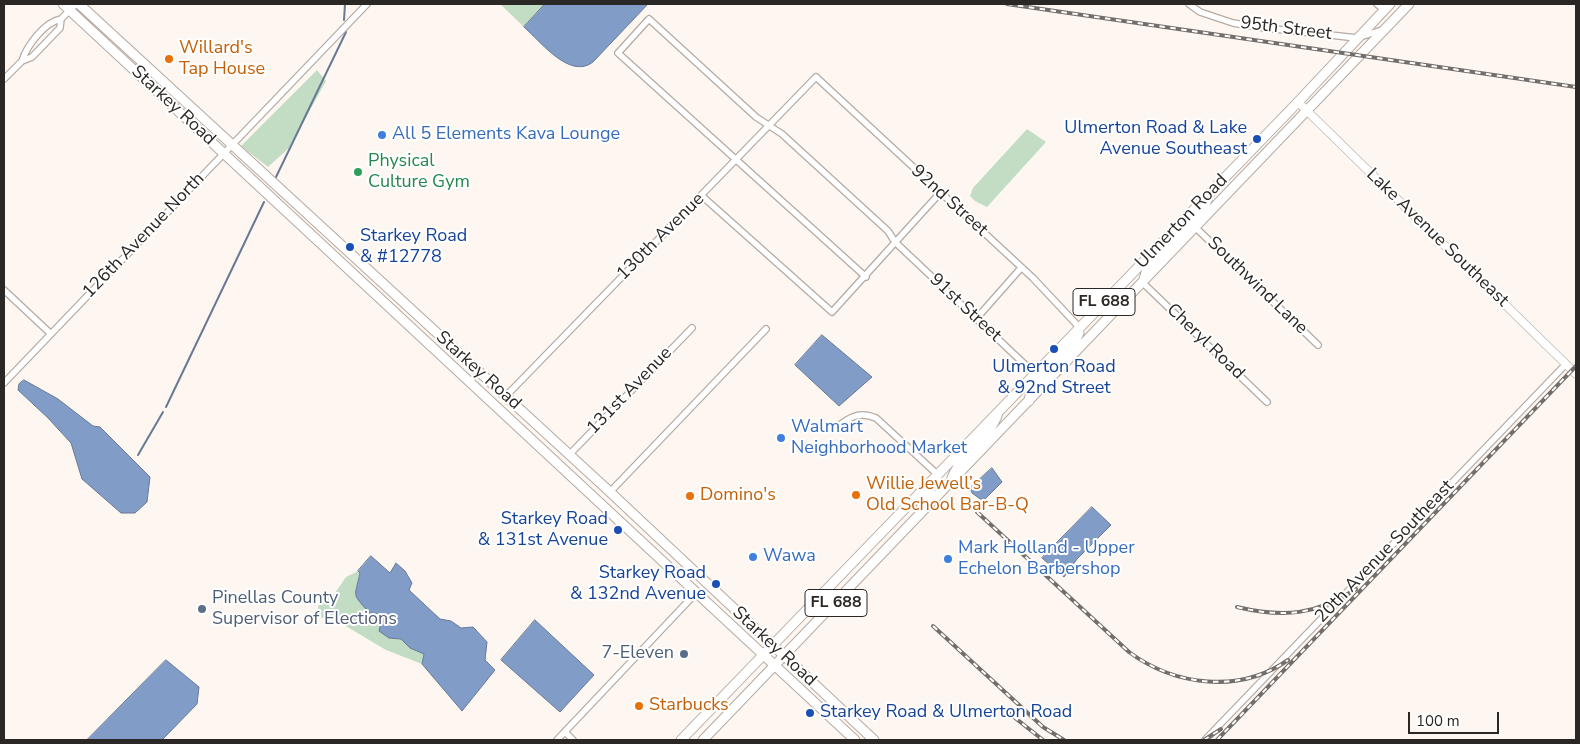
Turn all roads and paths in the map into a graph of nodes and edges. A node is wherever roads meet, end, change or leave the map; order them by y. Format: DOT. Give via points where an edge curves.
graph roads {
  1 [pos="367,4"];
  2 [pos="1189,4"];
  3 [pos="1409,4"];
  4 [pos="72,5"];
  5 [pos="1384,6"];
  6 [pos="61,19"];
  7 [pos="1386,28"];
  8 [pos="1358,38"];
  9 [pos="22,60"];
  10 [pos="816,77"];
  11 [pos="4,79"];
  12 [pos="1298,102"];
  13 [pos="1308,112"];
  14 [pos="768,126"];
  15 [pos="231,145"];
  16 [pos="224,153"];
  17 [pos="735,160"];
  18 [pos="940,193"];
  19 [pos="702,196"];
  20 [pos="1206,197"];
  21 [pos="1196,228"];
  22 [pos="895,242"];
  23 [pos="1021,268"];
  24 [pos="866,278"];
  25 [pos="1143,283"];
  26 [pos="4,290"];
  27 [pos="976,320"];
  28 [pos="692,328"];
  29 [pos="1080,328"];
  30 [pos="766,329"];
  31 [pos="51,334"];
  32 [pos="1318,345"];
  33 [pos="1566,364"];
  34 [pos="458,370"];
  35 [pos="1035,374"];
  36 [pos="1576,374"];
  37 [pos="4,383"];
  38 [pos="506,396"];
  39 [pos="1029,401"];
  40 [pos="1267,402"];
  41 [pos="998,411"];
  42 [pos="506,415"];
  43 [pos="841,424"];
  44 [pos="569,455"];
  45 [pos="937,474"];
  46 [pos="950,484"];
  47 [pos="610,492"];
  48 [pos="920,514"];
  49 [pos="624,527"];
  50 [pos="649,530"];
  51 [pos="696,593"];
  52 [pos="771,645"];
  53 [pos="762,655"];
  54 [pos="784,656"];
  55 [pos="774,666"];
  56 [pos="565,732"];
  57 [pos="557,740"];
  58 [pos="574,740"];
  59 [pos="681,740"];
  60 [pos="703,740"];
  61 [pos="855,740"];
  62 [pos="874,740"];
  63 [pos="1205,740"];
  1 -- 15 [label="street, 126th Avenue North"];
  2 -- 8 [label="street, 95th Street" via="1200,12 1233,23"];
  3 -- 7 [label="main road, Ulmerton Road / FL 688"];
  4 -- 6 [label="street"];
  4 -- 15 [label="main road, Starkey Road"];
  4 -- 16 [label="main road, Starkey Road"];
  5 -- 8 [label="main road, Ulmerton Road / FL 688"];
  6 -- 9 [label="street" via="53,21 25,50"];
  6 -- 9 [label="street" via="60,28 32,57"];
  7 -- 8 [label="street, 95th Street"];
  7 -- 13 [label="main road, Ulmerton Road / FL 688"];
  8 -- 12 [label="main road, Ulmerton Road / FL 688"];
  9 -- 11 [label="street"];
  10 -- 14 [label="street, 130th Avenue"];
  10 -- 18 [label="street, 92nd Street"];
  12 -- 13 [label="street, Lake Avenue Southeast"];
  12 -- 20 [label="main road, Ulmerton Road / FL 688"];
  13 -- 21 [label="main road, Ulmerton Road / FL 688"];
  13 -- 33 [label="street, Lake Avenue Southeast"];
  14 -- 17 [label="street, 130th Avenue"];
  14 -- 17 [label="street, 91st Street" via="649,19 618,53"];
  14 -- 22 [label="street, 91st Street" via="782,134 888,231"];
  15 -- 16 [label="street, 126th Avenue North"];
  15 -- 38 [label="main road, Starkey Road"];
  16 -- 31 [label="street, 126th Avenue North"];
  16 -- 34 [label="main road, Starkey Road"];
  17 -- 19 [label="street, 130th Avenue"];
  17 -- 24 [label="street"];
  18 -- 22 [label="street"];
  18 -- 23 [label="street, 92nd Street"];
  19 -- 24 [label="street" via="832,312"];
  19 -- 38 [label="street, 130th Avenue"];
  20 -- 25 [label="main road" via="1206,206 1148,267"];
  20 -- 29 [label="main road, Ulmerton Road / FL 688"];
  21 -- 25 [label="main road, Ulmerton Road / FL 688"];
  21 -- 32 [label="street, Southwind Lane"];
  22 -- 24 [label="street"];
  22 -- 27 [label="street, 91st Street"];
  23 -- 27 [label="street"];
  23 -- 29 [label="street, 92nd Street"];
  25 -- 39 [label="main road, Ulmerton Road / FL 688"];
  25 -- 40 [label="street, Cheryl Road"];
  26 -- 31 [label="street"];
  27 -- 35 [label="street, 91st Street"];
  28 -- 44 [label="street, 131st Avenue"];
  29 -- 35 [label="main road, Ulmerton Road / FL 688"];
  29 -- 39 [label="main road" via="1074,344 1032,386"];
  30 -- 47 [label="street"];
  31 -- 37 [label="street, 126th Avenue North"];
  33 -- 36 [label="street, Lake Avenue Southeast"];
  33 -- 63 [label="street, 20th Avenue Southeast"];
  34 -- 38 [label="main road" via="464,371 488,394"];
  34 -- 42 [label="main road, Starkey Road"];
  35 -- 41 [label="main road, Ulmerton Road / FL 688"];
  38 -- 42 [label="main road"];
  38 -- 44 [label="main road, Starkey Road"];
  39 -- 46 [label="main road, Ulmerton Road / FL 688"];
  41 -- 45 [label="main road, Ulmerton Road / FL 688"];
  41 -- 46 [label="main road" via="993,427 955,467"];
  42 -- 49 [label="main road, Starkey Road"];
  43 -- 45 [label="street" via="856,415 876,418"];
  44 -- 47 [label="main road, Starkey Road"];
  45 -- 48 [label="main road" via="932,492 920,506"];
  45 -- 52 [label="main road, Ulmerton Road / FL 688"];
  46 -- 48 [label="main road, Ulmerton Road / FL 688"];
  47 -- 50 [label="main road, Starkey Road"];
  48 -- 54 [label="main road, Ulmerton Road / FL 688"];
  49 -- 50 [label="main road"];
  49 -- 51 [label="main road, Starkey Road"];
  50 -- 52 [label="main road, Starkey Road"];
  51 -- 53 [label="main road, Starkey Road"];
  51 -- 56 [label="street"];
  52 -- 53 [label="main road, Ulmerton Road / FL 688"];
  52 -- 54 [label="main road, Starkey Road"];
  53 -- 55 [label="main road, Starkey Road"];
  53 -- 59 [label="main road, Ulmerton Road / FL 688"];
  54 -- 55 [label="main road, Ulmerton Road / FL 688"];
  54 -- 62 [label="main road, Starkey Road"];
  55 -- 60 [label="main road, Ulmerton Road / FL 688"];
  55 -- 61 [label="main road, Starkey Road"];
  56 -- 57 [label="street"];
  56 -- 58 [label="street"];
}
